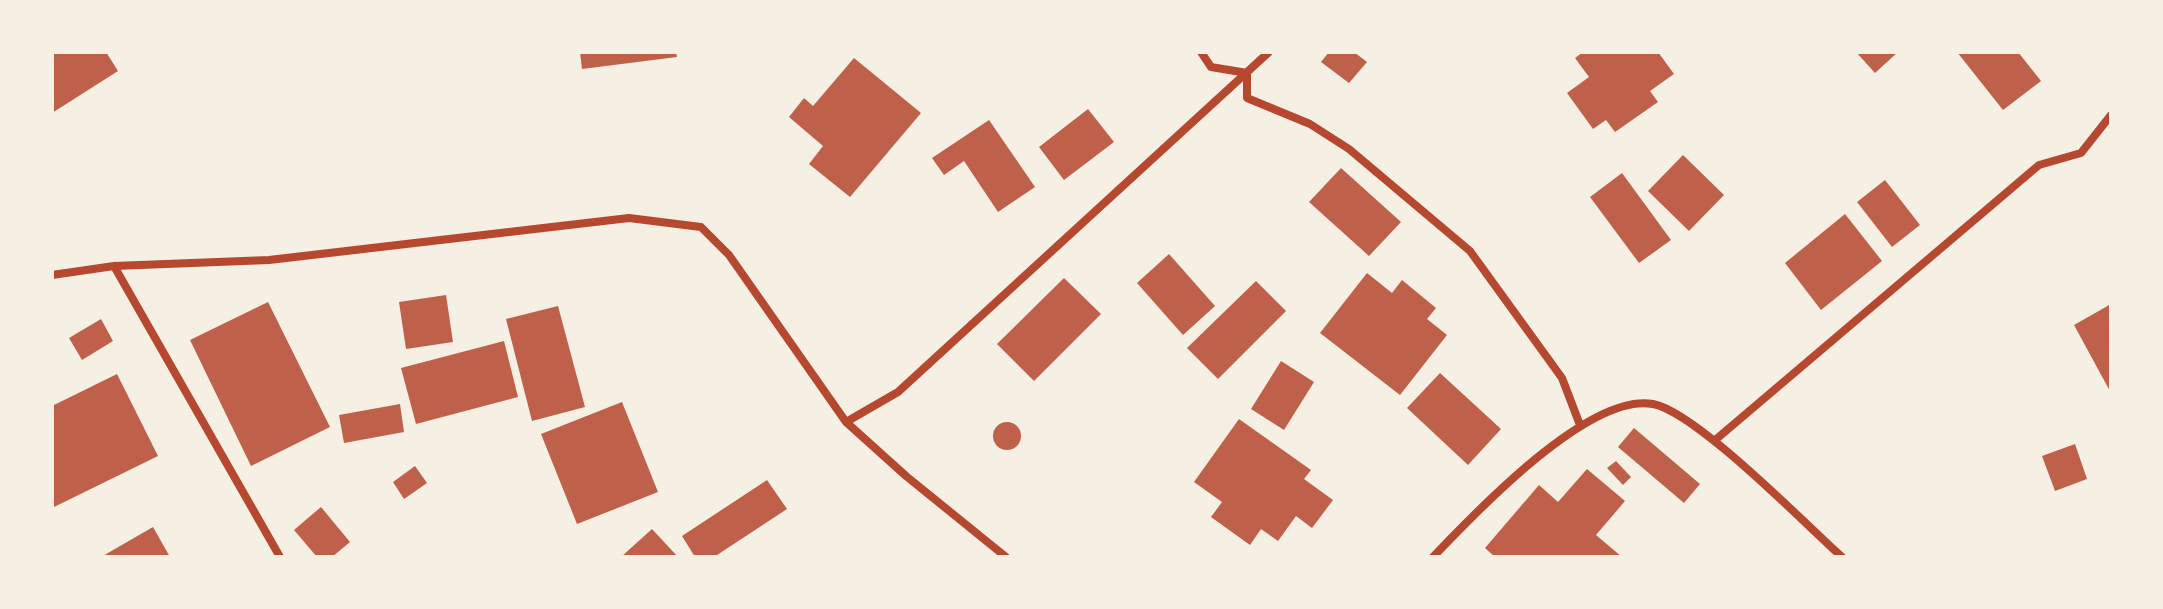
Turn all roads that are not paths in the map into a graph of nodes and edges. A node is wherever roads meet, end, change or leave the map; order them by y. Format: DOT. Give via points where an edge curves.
graph roads {
  1 [pos="1201,52"];
  2 [pos="1269,52"];
  3 [pos="1247,73"];
  4 [pos="2111,115"];
  5 [pos="114,266"];
  6 [pos="52,275"];
  7 [pos="846,422"];
  8 [pos="1580,425"];
  9 [pos="1714,441"];
  10 [pos="280,557"];
  11 [pos="1006,557"];
  12 [pos="1433,557"];
  13 [pos="1842,557"];
  1 -- 3 [label="street" via="1211,67"];
  2 -- 3 [label="street"];
  3 -- 7 [label="street" via="898,392"];
  3 -- 8 [label="street" via="1247,98 1310,124 1349,149 1470,251 1562,378"];
  4 -- 9 [label="street" via="2081,153 2039,165"];
  5 -- 6 [label="street"];
  5 -- 7 [label="street" via="269,260 629,218 701,227 729,255"];
  5 -- 10 [label="street"];
  7 -- 11 [label="street"];
  8 -- 9 [label="street" via="1632,403 1653,404 1698,425"];
  8 -- 12 [label="street" via="1481,507"];
  9 -- 13 [label="street"];
}
